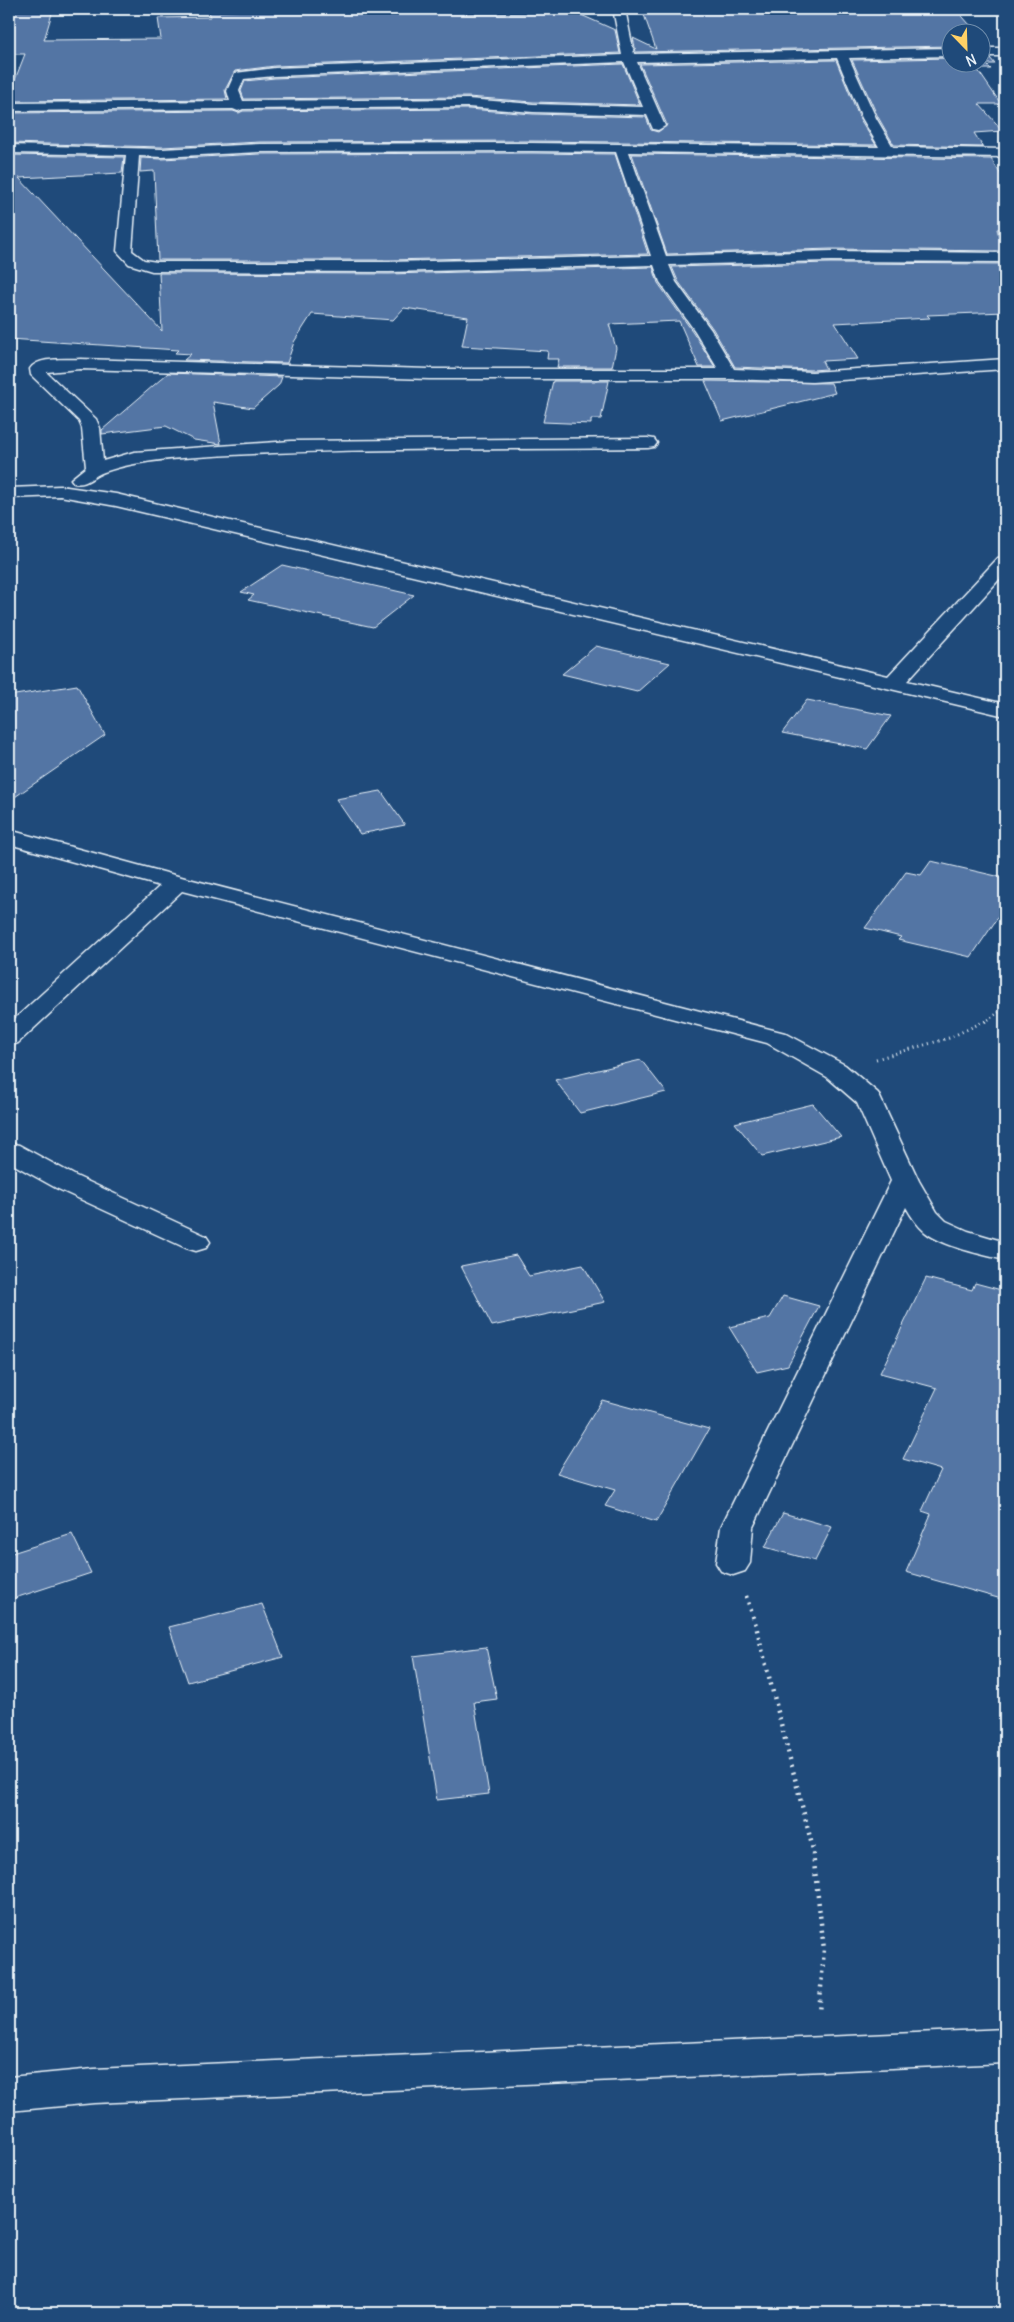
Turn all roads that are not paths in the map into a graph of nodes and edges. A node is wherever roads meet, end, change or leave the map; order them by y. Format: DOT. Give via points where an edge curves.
graph roads {
  1 [pos="619,9"];
  2 [pos="942,52"];
  3 [pos="992,52"];
  4 [pos="1005,52"];
  5 [pos="841,54"];
  6 [pos="629,58"];
  7 [pos="9,107"];
  8 [pos="238,107"];
  9 [pos="652,111"];
  10 [pos="621,148"];
  11 [pos="666,148"];
  12 [pos="9,150"];
  13 [pos="133,151"];
  14 [pos="889,152"];
  15 [pos="1005,153"];
  16 [pos="1005,257"];
  17 [pos="658,260"];
  18 [pos="1005,364"];
  19 [pos="729,374"];
  20 [pos="648,443"];
  21 [pos="96,469"];
  22 [pos="60,491"];
  23 [pos="9,493"];
  24 [pos="1005,562"];
  25 [pos="893,683"];
  26 [pos="1005,710"];
  27 [pos="9,837"];
  28 [pos="177,883"];
  29 [pos="9,1038"];
  30 [pos="9,1151"];
  31 [pos="905,1182"];
  32 [pos="196,1242"];
  33 [pos="1005,1251"];
  34 [pos="733,1563"];
  35 [pos="1005,2046"];
  36 [pos="9,2094"];
  1 -- 6 [label="street"];
  2 -- 5 [label="street"];
  3 -- 4 [label="street"];
  5 -- 6 [label="street"];
  5 -- 14 [label="street" via="869,118"];
  6 -- 8 [label="street" via="240,76 233,92"];
  6 -- 9 [label="street"];
  7 -- 8 [label="street"];
  8 -- 9 [label="street" via="468,103"];
  9 -- 11 [label="street"];
  10 -- 11 [label="street"];
  10 -- 13 [label="street"];
  10 -- 17 [label="street"];
  11 -- 14 [label="street"];
  12 -- 13 [label="street"];
  13 -- 17 [label="street" via="124,251 128,258 143,265 181,268 379,267"];
  14 -- 15 [label="street"];
  16 -- 17 [label="street" via="831,256"];
  17 -- 19 [label="street" via="668,282"];
  18 -- 19 [label="street" via="812,377"];
  19 -- 21 [label="street" via="429,374 80,364 38,369 39,375 87,418"];
  20 -- 21 [label="street" via="291,446 134,457"];
  21 -- 22 [label="street"];
  22 -- 23 [label="street"];
  22 -- 25 [label="street" via="134,504"];
  24 -- 25 [label="street"];
  25 -- 26 [label="street"];
  27 -- 28 [label="street"];
  28 -- 29 [label="street"];
  28 -- 31 [label="street" via="776,1038 836,1071 869,1099"];
  30 -- 32 [label="street" via="66,1182"];
  31 -- 33 [label="street" via="926,1217 936,1227"];
  31 -- 34 [label="street" via="737,1527"];
  35 -- 36 [label="street" via="104,2086"];
}
